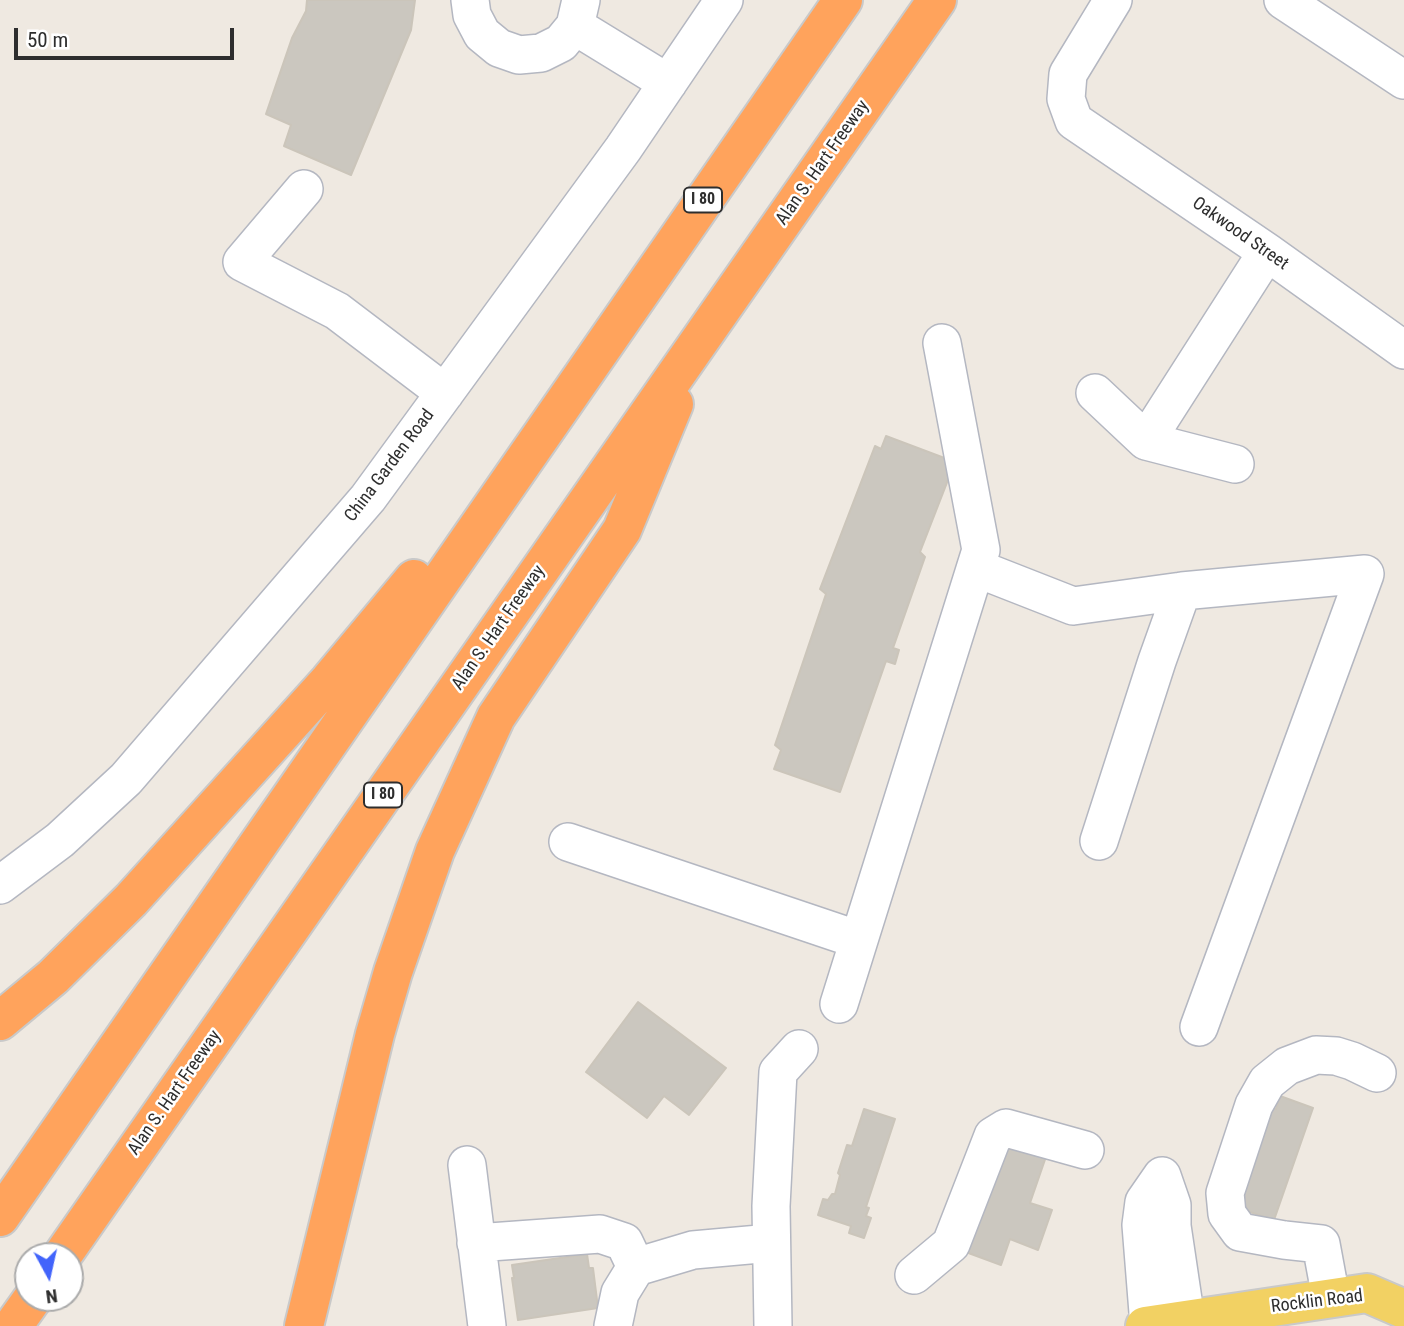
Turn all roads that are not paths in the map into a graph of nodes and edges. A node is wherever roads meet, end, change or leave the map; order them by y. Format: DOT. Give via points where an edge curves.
graph roads {
  1 [pos="470,0"];
  2 [pos="724,0"];
  3 [pos="843,0"];
  4 [pos="937,0"];
  5 [pos="1113,0"];
  6 [pos="1283,0"];
  7 [pos="578,13"];
  8 [pos="1404,80"];
  9 [pos="668,83"];
  10 [pos="304,190"];
  11 [pos="1267,252"];
  12 [pos="703,334"];
  13 [pos="942,343"];
  14 [pos="1404,351"];
  15 [pos="445,393"];
  16 [pos="1095,393"];
  17 [pos="564,401"];
  18 [pos="1146,441"];
  19 [pos="1235,464"];
  20 [pos="976,568"];
  21 [pos="1182,591"];
  22 [pos="1099,841"];
  23 [pos="568,842"];
  24 [pos="0,885"];
  25 [pos="859,940"];
  26 [pos="839,1004"];
  27 [pos="0,1021"];
  28 [pos="1199,1027"];
  29 [pos="799,1049"];
  30 [pos="1377,1073"];
  31 [pos="1085,1150"];
  32 [pos="467,1166"];
  33 [pos="0,1217"];
  34 [pos="72,1242"];
  35 [pos="477,1243"];
  36 [pos="771,1243"];
  37 [pos="636,1267"];
  38 [pos="914,1275"];
  39 [pos="1332,1298"];
  40 [pos="1404,1309"];
  41 [pos="1187,1323"];
  42 [pos="304,1326"];
  43 [pos="487,1326"];
  44 [pos="613,1326"];
  45 [pos="773,1326"];
  46 [pos="1148,1326"];
  1 -- 7 [label="street" via="471,15 482,34 499,48 519,55 541,53 561,43"];
  2 -- 9 [label="street, China Garden Road"];
  3 -- 17 [label="highway, I 80"];
  4 -- 12 [label="highway, Alan S. Hart Freeway / I 80"];
  5 -- 11 [label="street, Oakwood Street" via="1068,74 1066,99 1074,121"];
  6 -- 8 [label="street"];
  7 -- 9 [label="street"];
  9 -- 15 [label="street, China Garden Road"];
  10 -- 15 [label="street" via="242,262 337,312"];
  11 -- 14 [label="street, Oakwood Street"];
  11 -- 18 [label="street"];
  12 -- 34 [label="highway, Alan S. Hart Freeway / I 80"];
  12 -- 42 [label="highway" via="622,530 496,717 436,850 375,1034"];
  13 -- 20 [label="street" via="981,550"];
  15 -- 24 [label="street, China Garden Road" via="368,498 126,779 60,840"];
  16 -- 18 [label="street"];
  17 -- 27 [label="highway" via="329,681 131,900 53,977"];
  17 -- 33 [label="highway, I 80"];
  18 -- 19 [label="street"];
  20 -- 21 [label="street" via="1073,606"];
  20 -- 25 [label="street"];
  21 -- 22 [label="street"];
  21 -- 28 [label="street" via="1365,573"];
  23 -- 25 [label="street"];
  25 -- 26 [label="street"];
  29 -- 36 [label="street" via="778,1072"];
  30 -- 39 [label="street" via="1336,1056 1316,1055 1287,1066 1267,1082 1254,1105 1225,1193 1227,1214 1240,1232 1321,1244"];
  31 -- 38 [label="street" via="1006,1128 993,1136 951,1244"];
  32 -- 35 [label="street"];
  35 -- 37 [label="street" via="600,1234 624,1242"];
  35 -- 43 [label="street"];
  36 -- 37 [label="street" via="693,1250"];
  36 -- 45 [label="street"];
  37 -- 44 [label="street" via="620,1293"];
  39 -- 40 [label="main road, Rocklin Road" via="1367,1293"];
  39 -- 41 [label="main road, Rocklin Road"];
  41 -- 46 [label="main road, Rocklin Road"];
  41 -- 46 [label="street" via="1172,1205 1161,1176 1144,1202 1141,1224"];
}
